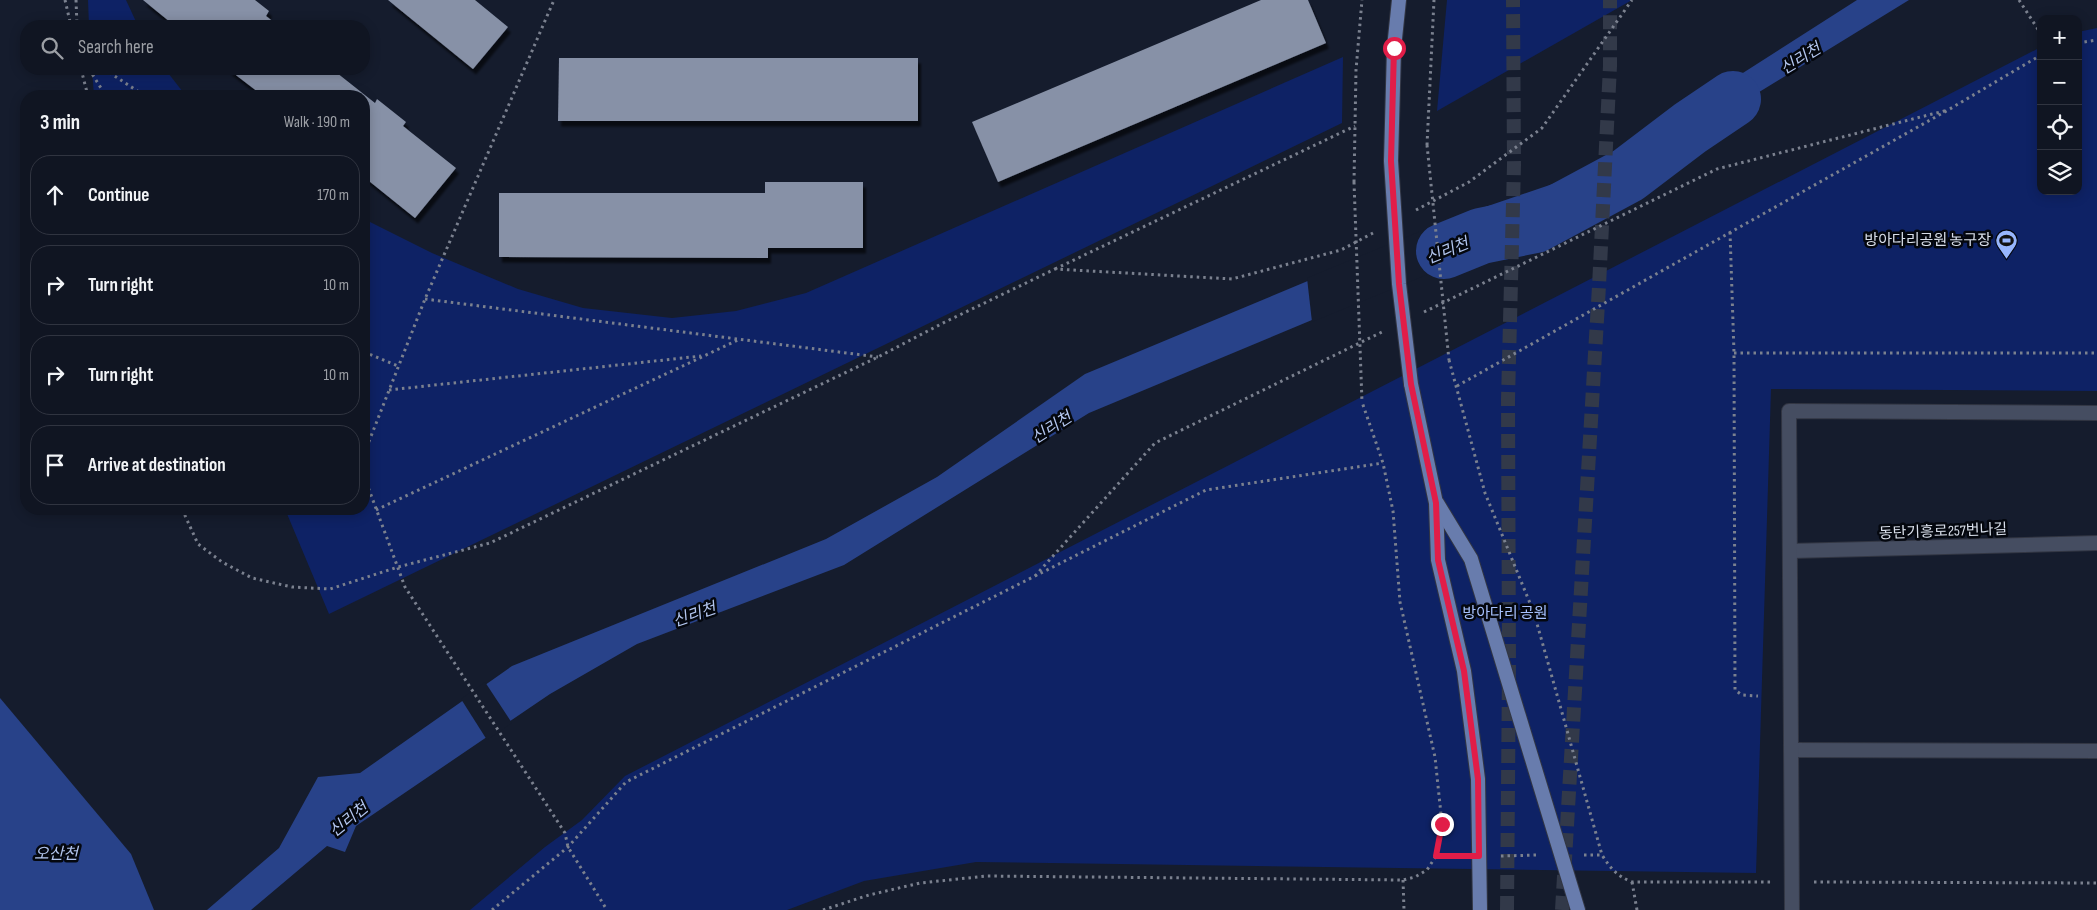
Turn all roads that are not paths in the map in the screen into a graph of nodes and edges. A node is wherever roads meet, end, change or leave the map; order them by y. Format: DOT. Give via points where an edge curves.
graph roads {
  1 [pos="1399,0"];
  2 [pos="2097,413"];
  3 [pos="1436,503"];
  4 [pos="2097,543"];
  5 [pos="1790,552"];
  6 [pos="1791,750"];
  7 [pos="2097,751"];
  8 [pos="1480,910"];
  9 [pos="1578,910"];
  10 [pos="1792,910"];
  1 -- 3 [label="main road, bridge" via="1394,48 1391,161 1399,284 1411,384"];
  2 -- 5 [label="street" via="1790,411"];
  3 -- 8 [label="main road" via="1438,560 1464,671 1478,779"];
  3 -- 9 [label="main road" via="1471,559"];
  4 -- 5 [label="street, 동탄기흥로257번나길"];
  5 -- 6 [label="street"];
  6 -- 7 [label="street"];
  6 -- 10 [label="street"];
}
